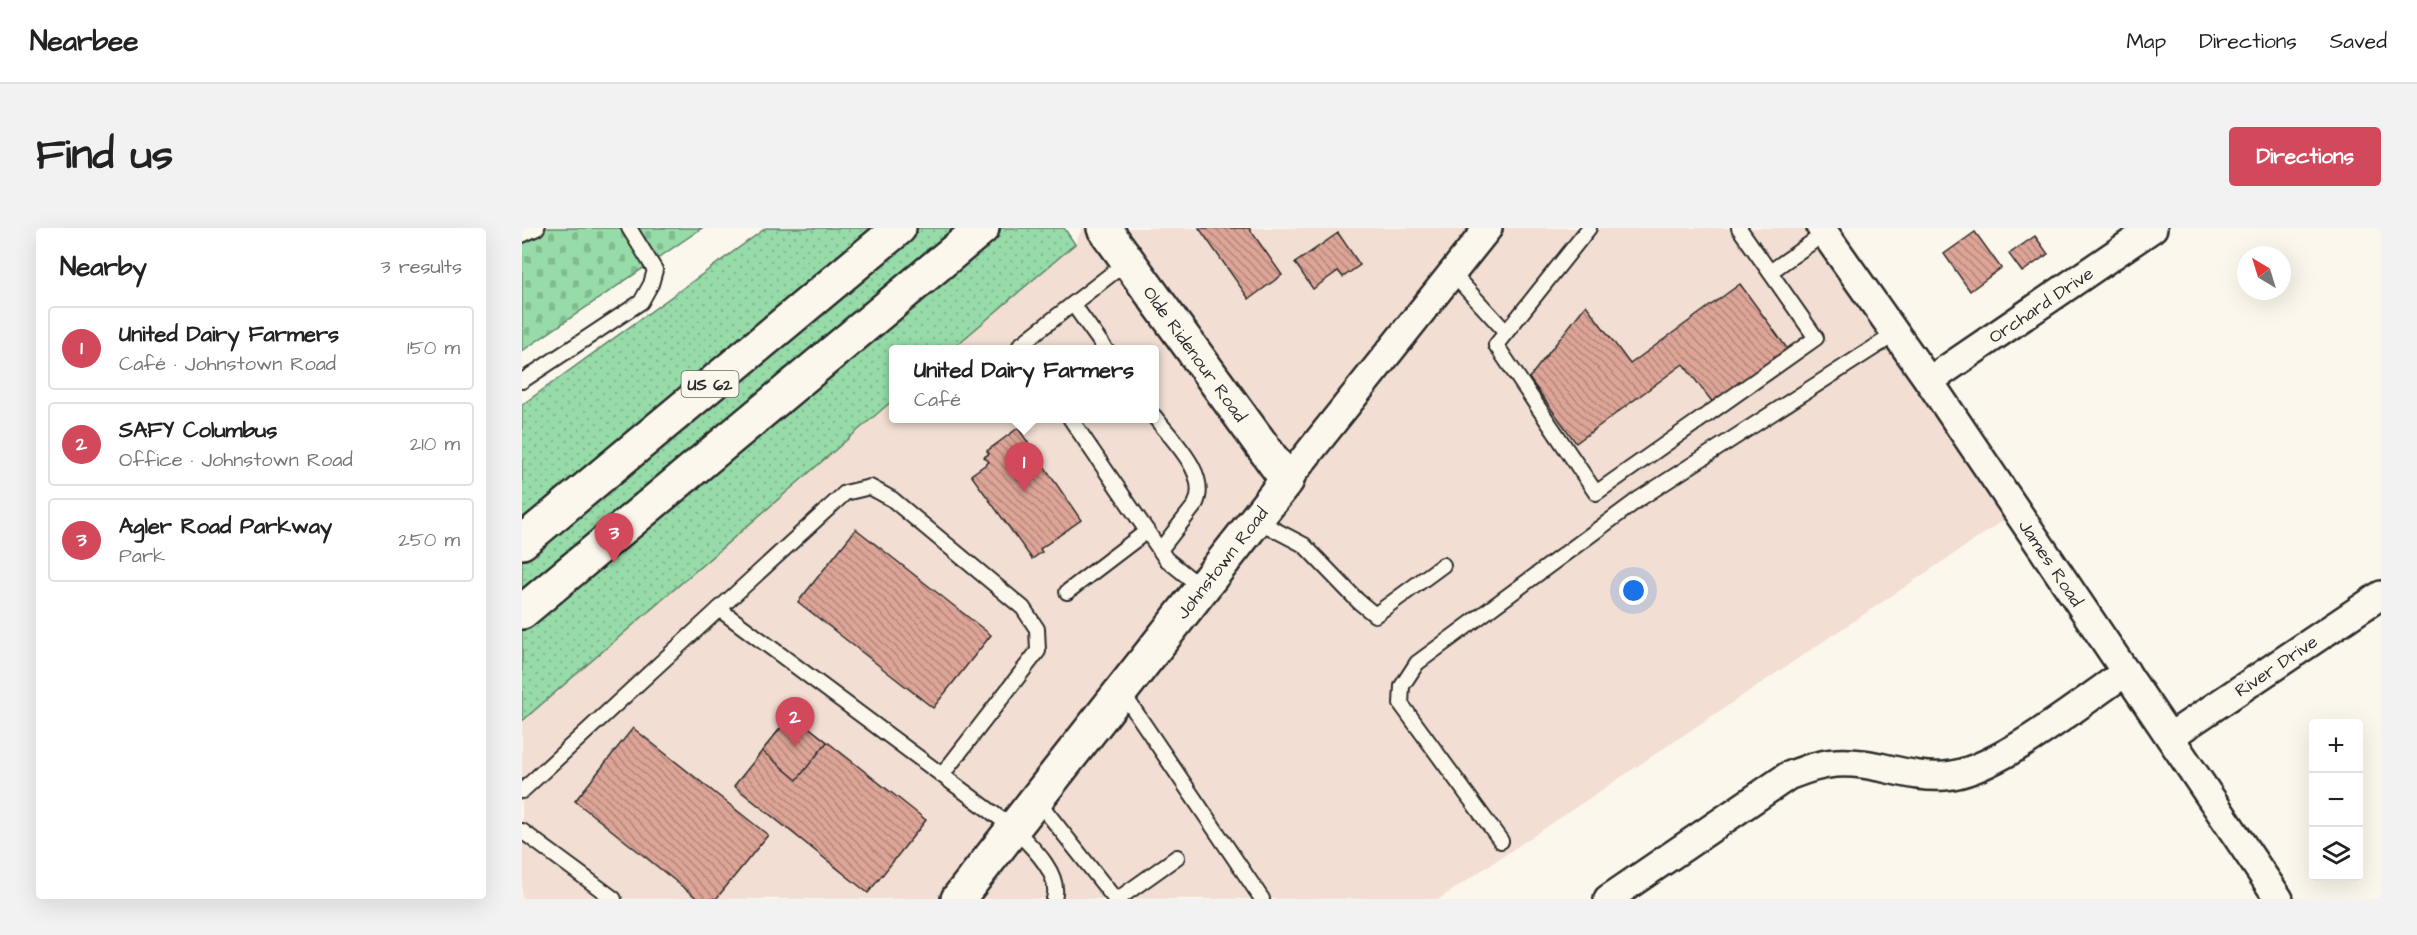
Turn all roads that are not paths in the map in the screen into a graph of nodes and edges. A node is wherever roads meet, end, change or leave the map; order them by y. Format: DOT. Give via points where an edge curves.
graph roads {
  1 [pos="537,228"];
  2 [pos="629,228"];
  3 [pos="899,228"];
  4 [pos="982,228"];
  5 [pos="1104,228"];
  6 [pos="1488,228"];
  7 [pos="1589,228"];
  8 [pos="1739,228"];
  9 [pos="2153,228"];
  10 [pos="1823,230"];
  11 [pos="522,235"];
  12 [pos="1128,261"];
  13 [pos="1770,272"];
  14 [pos="1452,273"];
  15 [pos="1073,304"];
  16 [pos="1506,332"];
  17 [pos="1895,334"];
  18 [pos="1023,345"];
  19 [pos="1102,345"];
  20 [pos="522,381"];
  21 [pos="1929,381"];
  22 [pos="1159,422"];
  23 [pos="1073,423"];
  24 [pos="1287,480"];
  25 [pos="1256,520"];
  26 [pos="1147,531"];
  27 [pos="522,542"];
  28 [pos="1160,550"];
  29 [pos="1443,566"];
  30 [pos="1202,588"];
  31 [pos="1067,592"];
  32 [pos="2381,595"];
  33 [pos="719,609"];
  34 [pos="522,612"];
  35 [pos="2126,672"];
  36 [pos="1122,692"];
  37 [pos="2170,736"];
  38 [pos="942,775"];
  39 [pos="522,791"];
  40 [pos="1036,798"];
  41 [pos="1013,828"];
  42 [pos="522,831"];
  43 [pos="1501,841"];
  44 [pos="1177,857"];
  45 [pos="614,899"];
  46 [pos="958,899"];
  47 [pos="1054,899"];
  48 [pos="1116,899"];
  49 [pos="1263,899"];
  50 [pos="1608,899"];
  51 [pos="2279,899"];
  1 -- 11 [label="lane"];
  2 -- 20 [label="lane" via="655,270 641,302"];
  3 -- 27 [label="main road, US 62"];
  4 -- 34 [label="main road, US 62"];
  5 -- 12 [label="main road, Olde Ridenour Road"];
  6 -- 14 [label="street, Johnstown Road"];
  7 -- 16 [label="lane"];
  8 -- 13 [label="lane"];
  9 -- 21 [label="street, Orchard Drive"];
  10 -- 13 [label="lane"];
  10 -- 17 [label="street, James Road"];
  12 -- 15 [label="lane"];
  12 -- 24 [label="main road, Olde Ridenour Road"];
  13 -- 16 [label="lane" via="1816,338 1596,493 1496,345"];
  14 -- 16 [label="lane"];
  14 -- 24 [label="street, Johnstown Road"];
  15 -- 18 [label="lane"];
  15 -- 19 [label="lane"];
  17 -- 21 [label="street, James Road"];
  17 -- 43 [label="lane" via="1639,499 1417,663 1402,686 1401,704"];
  21 -- 35 [label="street, James Road"];
  22 -- 28 [label="lane" via="1200,483 1195,505"];
  23 -- 26 [label="lane"];
  24 -- 25 [label="main road, Johnstown Road"];
  25 -- 29 [label="lane" via="1304,545 1375,615"];
  25 -- 30 [label="main road, Johnstown Road"];
  26 -- 28 [label="lane"];
  26 -- 31 [label="lane"];
  28 -- 30 [label="lane"];
  30 -- 36 [label="main road, Johnstown Road"];
  32 -- 37 [label="street, River Drive"];
  33 -- 38 [label="lane"];
  33 -- 38 [label="lane" via="845,493 870,487 892,499 1023,608 1037,629 1038,651"];
  33 -- 39 [label="lane"];
  35 -- 37 [label="street, James Road"];
  35 -- 50 [label="street" via="2008,751 1973,769 1947,776 1911,776 1838,762 1788,776"];
  36 -- 40 [label="main road, Johnstown Road"];
  36 -- 49 [label="lane"];
  37 -- 51 [label="street, James Road"];
  38 -- 41 [label="lane"];
  40 -- 41 [label="main road, Johnstown Road"];
  40 -- 48 [label="lane"];
  41 -- 46 [label="main road, Johnstown Road"];
  41 -- 47 [label="lane" via="1042,856 1051,874"];
  42 -- 45 [label="lane"];
  44 -- 48 [label="lane"];
}
